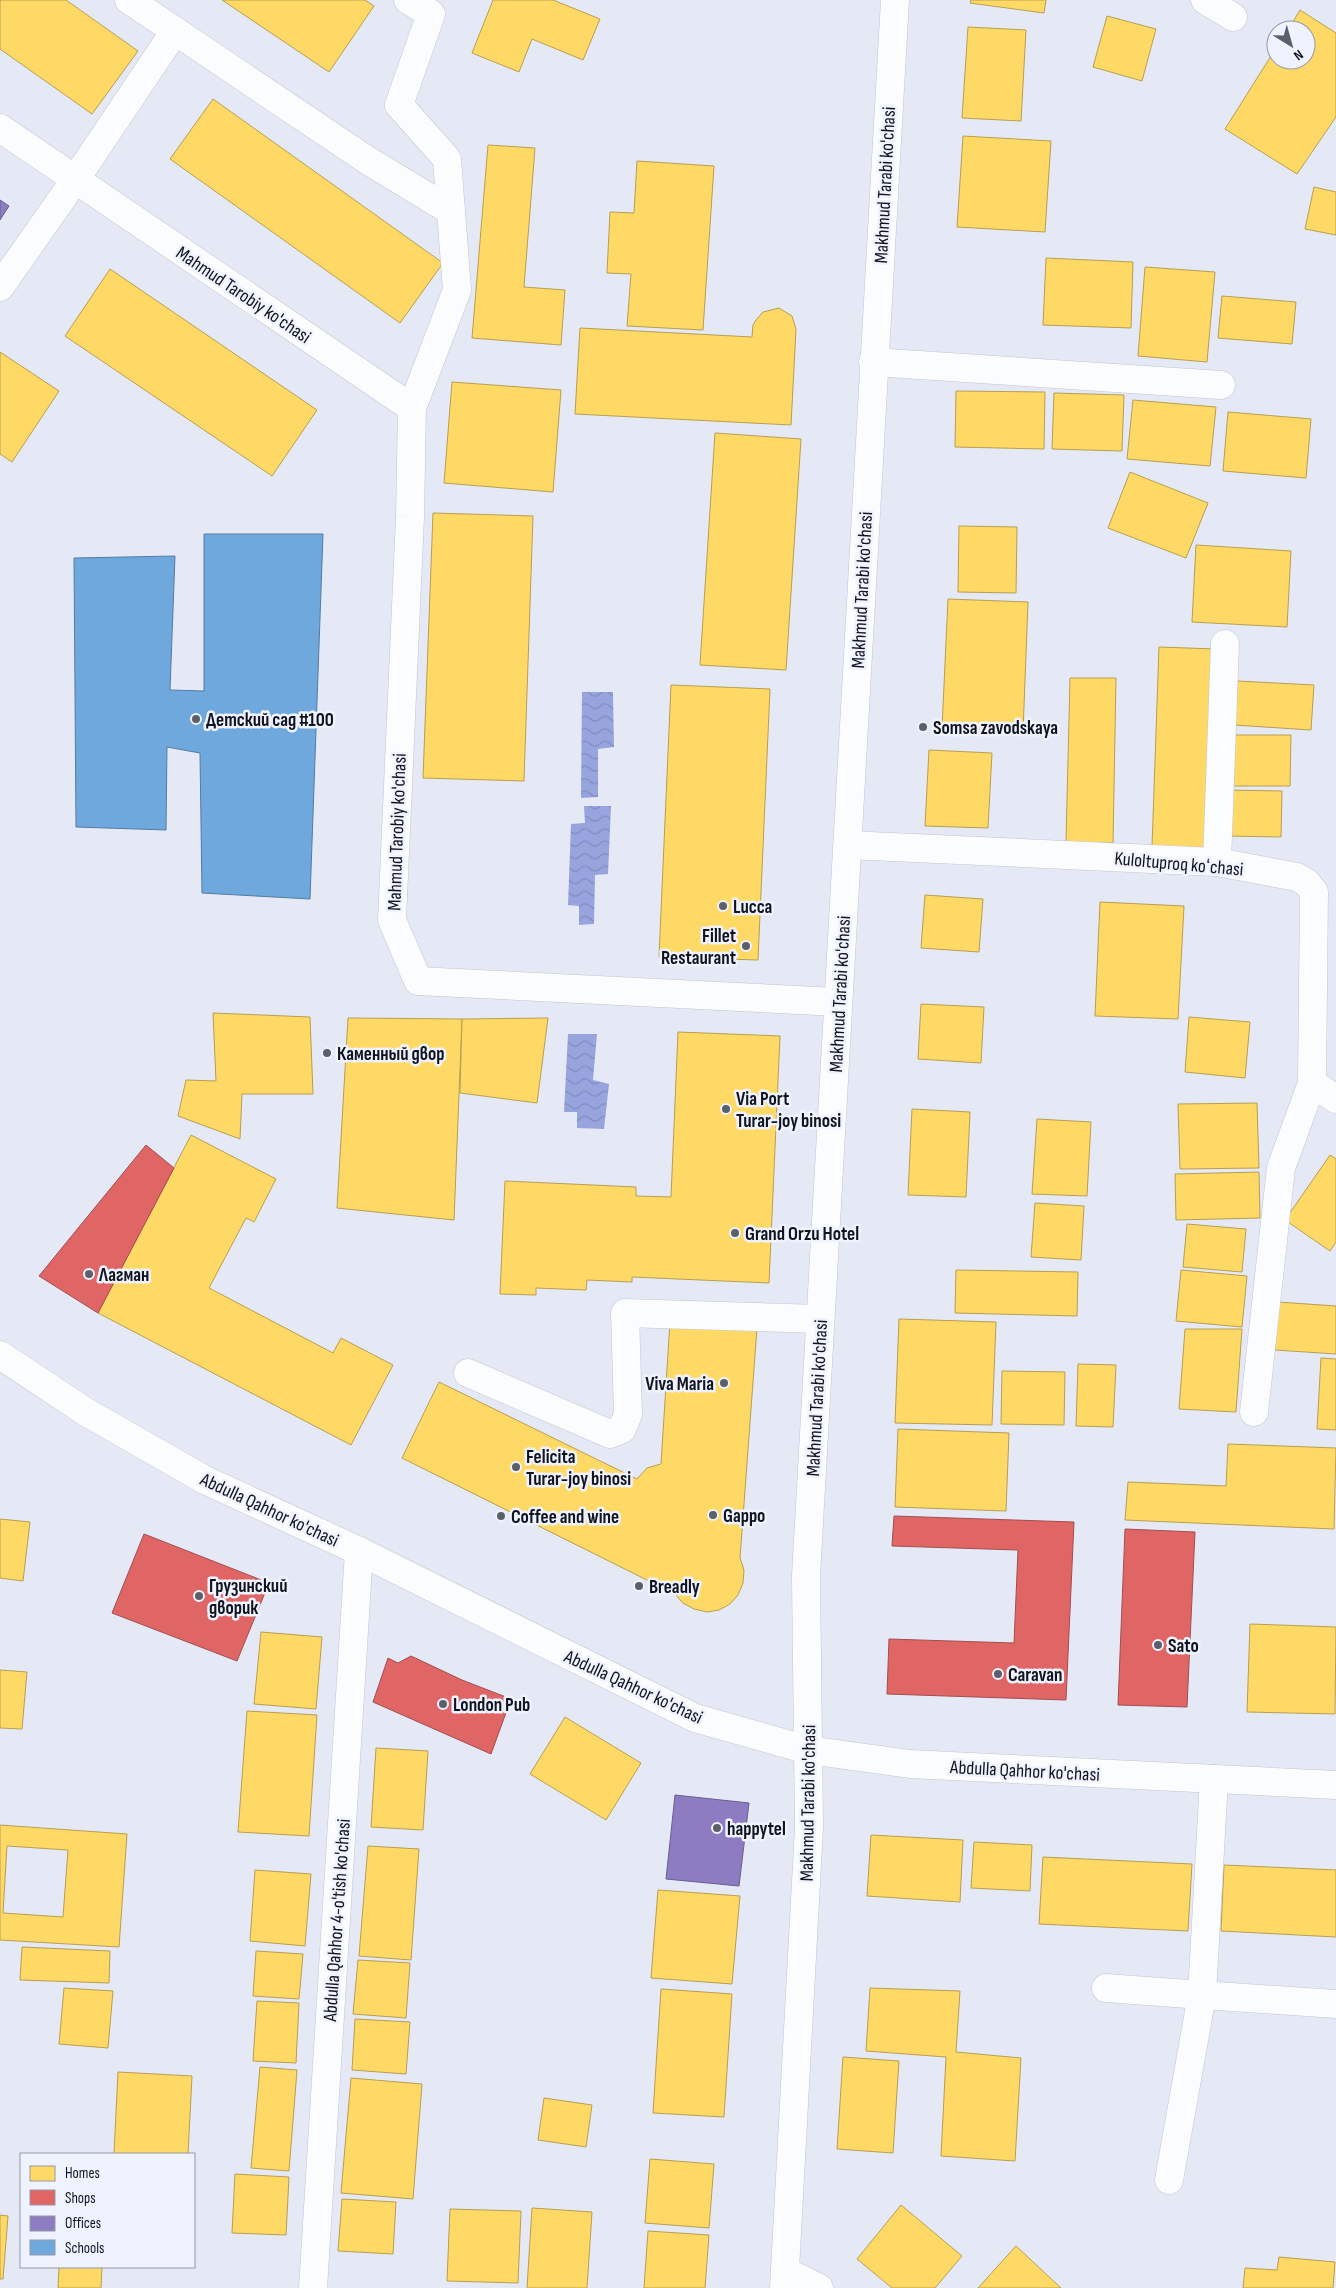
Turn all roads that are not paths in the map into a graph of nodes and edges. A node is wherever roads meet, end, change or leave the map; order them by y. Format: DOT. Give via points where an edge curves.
graph roads {
  1 [pos="129,0"];
  2 [pos="408,0"];
  3 [pos="895,0"];
  4 [pos="1205,0"];
  5 [pos="1233,17"];
  6 [pos="175,31"];
  7 [pos="0,128"];
  8 [pos="75,180"];
  9 [pos="451,212"];
  10 [pos="0,287"];
  11 [pos="873,362"];
  12 [pos="1222,385"];
  13 [pos="412,408"];
  14 [pos="1225,644"];
  15 [pos="848,845"];
  16 [pos="1216,862"];
  17 [pos="838,1002"];
  18 [pos="1312,1083"];
  19 [pos="1336,1100"];
  20 [pos="820,1319"];
  21 [pos="0,1355"];
  22 [pos="468,1373"];
  23 [pos="1254,1412"];
  24 [pos="360,1551"];
  25 [pos="808,1750"];
  26 [pos="1214,1779"];
  27 [pos="1336,1785"];
  28 [pos="1106,1988"];
  29 [pos="1202,1995"];
  30 [pos="1336,2004"];
  31 [pos="1169,2180"];
  32 [pos="784,2279"];
  33 [pos="313,2288"];
  34 [pos="819,2288"];
  1 -- 6 [label="street"];
  2 -- 9 [label="street, Mahmud Tarobiy ko'chasi" via="431,14 399,105 447,159"];
  3 -- 11 [label="street, Makhmud Tarabi ko'chasi"];
  4 -- 5 [label="street"];
  6 -- 8 [label="street"];
  6 -- 9 [label="street" via="367,160"];
  7 -- 8 [label="street, Mahmud Tarobiy ko'chasi"];
  8 -- 10 [label="street"];
  8 -- 13 [label="street, Mahmud Tarobiy ko'chasi"];
  9 -- 13 [label="street, Mahmud Tarobiy ko'chasi" via="457,290"];
  11 -- 12 [label="street"];
  11 -- 15 [label="street, Makhmud Tarabi ko'chasi"];
  13 -- 17 [label="street, Mahmud Tarobiy ko'chasi" via="410,527 392,920 418,981"];
  14 -- 16 [label="street"];
  15 -- 16 [label="street, Kuloltuproq koʻchasi"];
  15 -- 17 [label="street, Makhmud Tarabi ko'chasi"];
  16 -- 18 [label="street, Kuloltuproq koʻchasi" via="1297,877 1314,892"];
  17 -- 20 [label="street, Makhmud Tarabi ko'chasi"];
  18 -- 19 [label="street"];
  18 -- 23 [label="street, Kuloltuproq koʻchasi" via="1281,1168"];
  20 -- 22 [label="street" via="625,1313 628,1414 622,1429 610,1434"];
  20 -- 25 [label="street, Makhmud Tarabi ko'chasi" via="806,1576"];
  21 -- 24 [label="street, Abdulla Qahhor ko'chasi" via="86,1412 205,1480"];
  24 -- 25 [label="street, Abdulla Qahhor ko'chasi" via="695,1718"];
  24 -- 33 [label="street, Abdulla Qahhor 4-o'tish ko'chasi"];
  25 -- 26 [label="street, Abdulla Qahhor ko'chasi" via="910,1764"];
  25 -- 32 [label="street, Makhmud Tarabi ko'chasi" via="809,1827"];
  26 -- 27 [label="street, Abdulla Qahhor ko'chasi"];
  26 -- 29 [label="street"];
  28 -- 29 [label="street"];
  29 -- 30 [label="street"];
  29 -- 31 [label="street"];
  32 -- 34 [label="street"];
}
